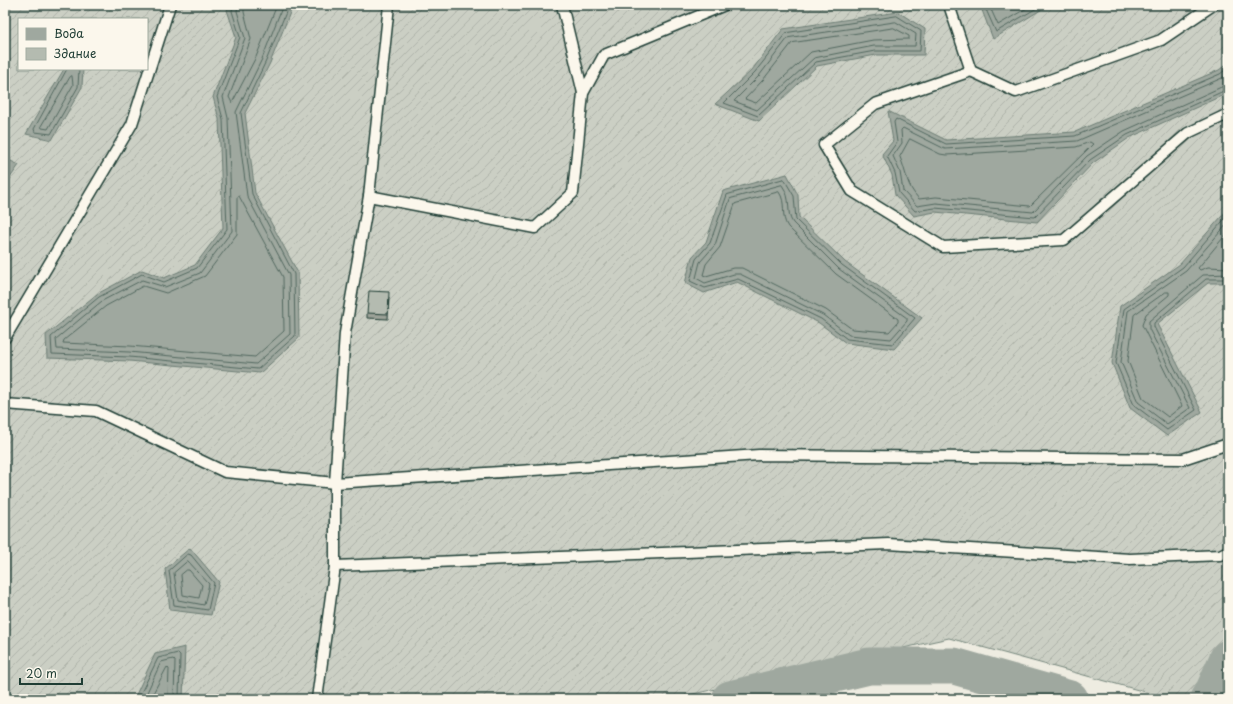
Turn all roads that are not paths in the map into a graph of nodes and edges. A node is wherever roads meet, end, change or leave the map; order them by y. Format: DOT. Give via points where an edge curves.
graph roads {
  1 [pos="170,5"];
  2 [pos="389,5"];
  3 [pos="562,5"];
  4 [pos="725,5"];
  5 [pos="949,5"];
  6 [pos="1213,5"];
  7 [pos="971,71"];
  8 [pos="583,94"];
  9 [pos="1228,114"];
  10 [pos="368,196"];
  11 [pos="5,338"];
  12 [pos="5,404"];
  13 [pos="1228,444"];
  14 [pos="335,483"];
  15 [pos="1228,551"];
  16 [pos="335,566"];
  17 [pos="317,699"];
  1 -- 11 [label="lane" via="132,124"];
  2 -- 10 [label="lane"];
  3 -- 8 [label="lane"];
  4 -- 8 [label="lane" via="604,55"];
  5 -- 7 [label="lane"];
  6 -- 7 [label="lane" via="1161,40 1016,92"];
  7 -- 9 [label="lane" via="875,104 824,145 852,191 943,247 1064,240 1188,133"];
  8 -- 10 [label="lane" via="573,193 535,228"];
  10 -- 14 [label="lane" via="345,333"];
  12 -- 14 [label="lane" via="96,411 225,472"];
  13 -- 14 [label="lane" via="1183,459 759,455"];
  14 -- 16 [label="lane"];
  15 -- 16 [label="lane" via="1220,555 1130,559 888,544"];
  16 -- 17 [label="lane"];
}
